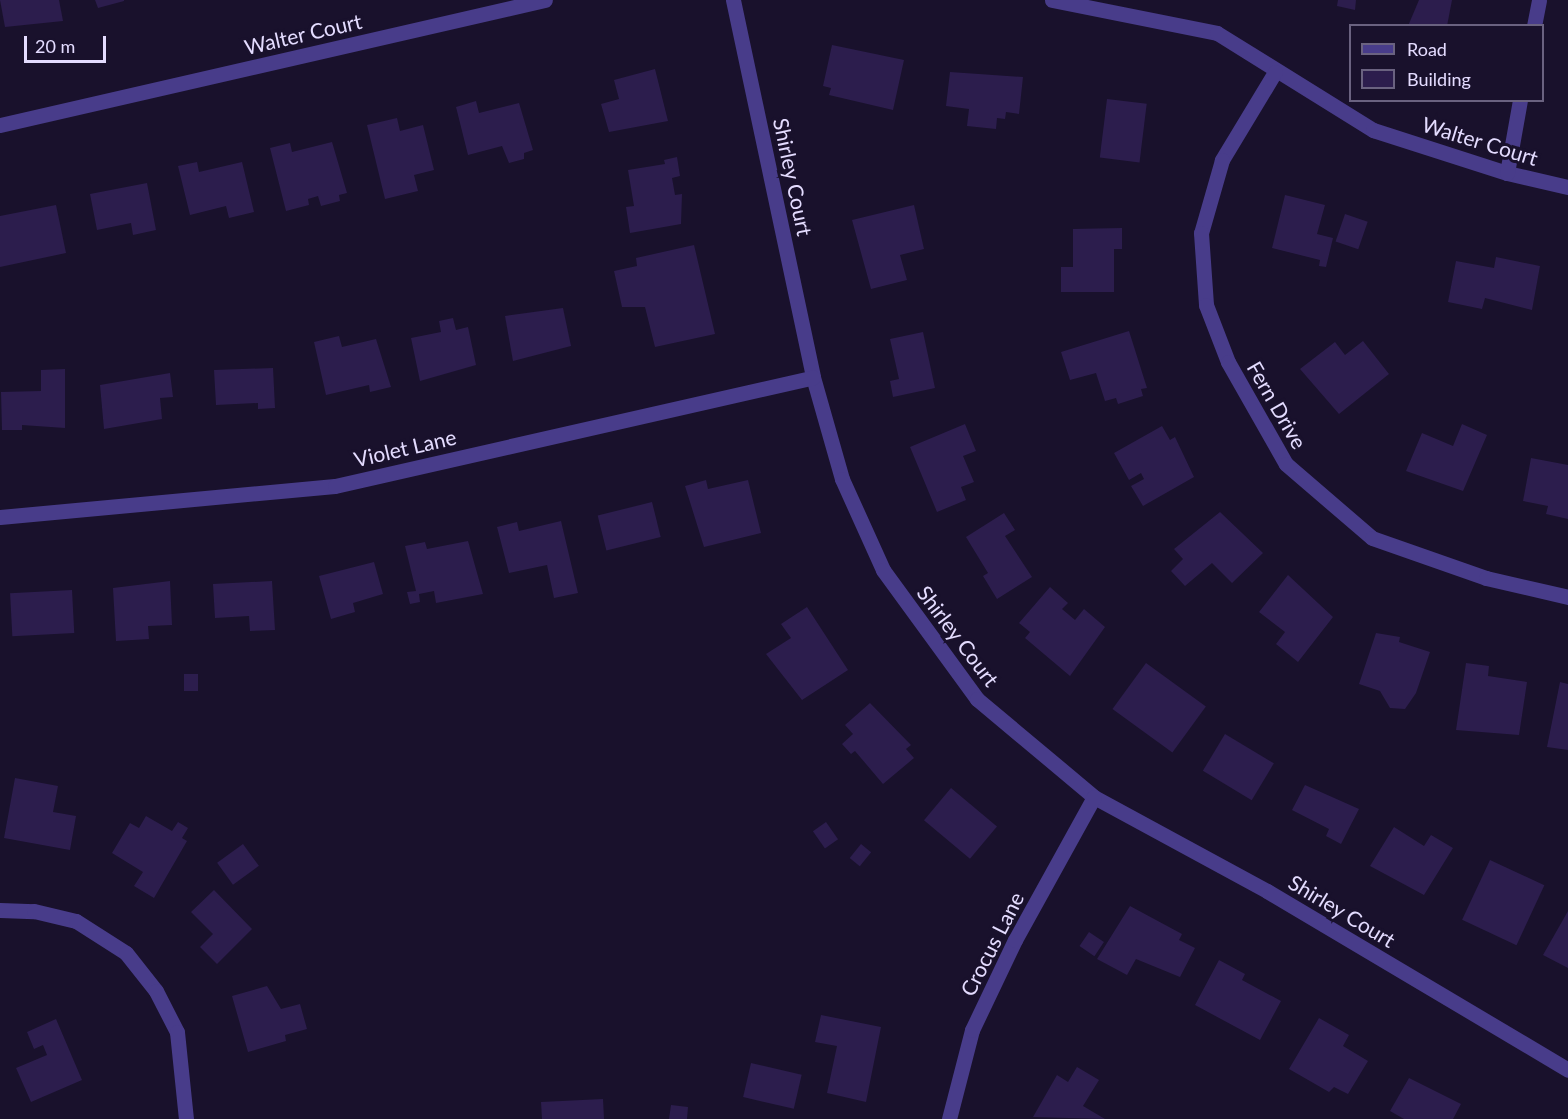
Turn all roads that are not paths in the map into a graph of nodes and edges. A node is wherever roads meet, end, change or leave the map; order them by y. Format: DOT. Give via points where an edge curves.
graph roads {
  1 [pos="545,0"];
  2 [pos="733,0"];
  3 [pos="1053,0"];
  4 [pos="1539,0"];
  5 [pos="1120,7"];
  6 [pos="1534,24"];
  7 [pos="1275,72"];
  8 [pos="1520,102"];
  9 [pos="0,125"];
  10 [pos="1507,173"];
  11 [pos="1568,187"];
  12 [pos="813,377"];
  13 [pos="0,517"];
  14 [pos="1568,597"];
  15 [pos="1095,797"];
  16 [pos="0,910"];
  17 [pos="1568,1070"];
  18 [pos="186,1119"];
  19 [pos="950,1119"];
  1 -- 9 [label="street, Walter Court"];
  2 -- 12 [label="street, Shirley Court"];
  3 -- 5 [label="street, Walter Court"];
  4 -- 6 [label="street"];
  5 -- 7 [label="street, Walter Court" via="1216,33"];
  7 -- 10 [label="street, Walter Court" via="1373,130"];
  7 -- 14 [label="street, Fern Drive" via="1222,160 1201,233 1206,305 1228,363 1286,464 1372,538 1486,578"];
  8 -- 10 [label="street"];
  10 -- 11 [label="street, Walter Court"];
  12 -- 13 [label="street, Violet Lane" via="334,486"];
  12 -- 15 [label="street, Shirley Court" via="842,479 883,570 977,699"];
  15 -- 17 [label="street, Shirley Court" via="1267,891"];
  15 -- 19 [label="street, Crocus Lane" via="1015,940 972,1030"];
  16 -- 18 [label="street" via="34,910 76,921 126,953 156,991 177,1032"];
}
